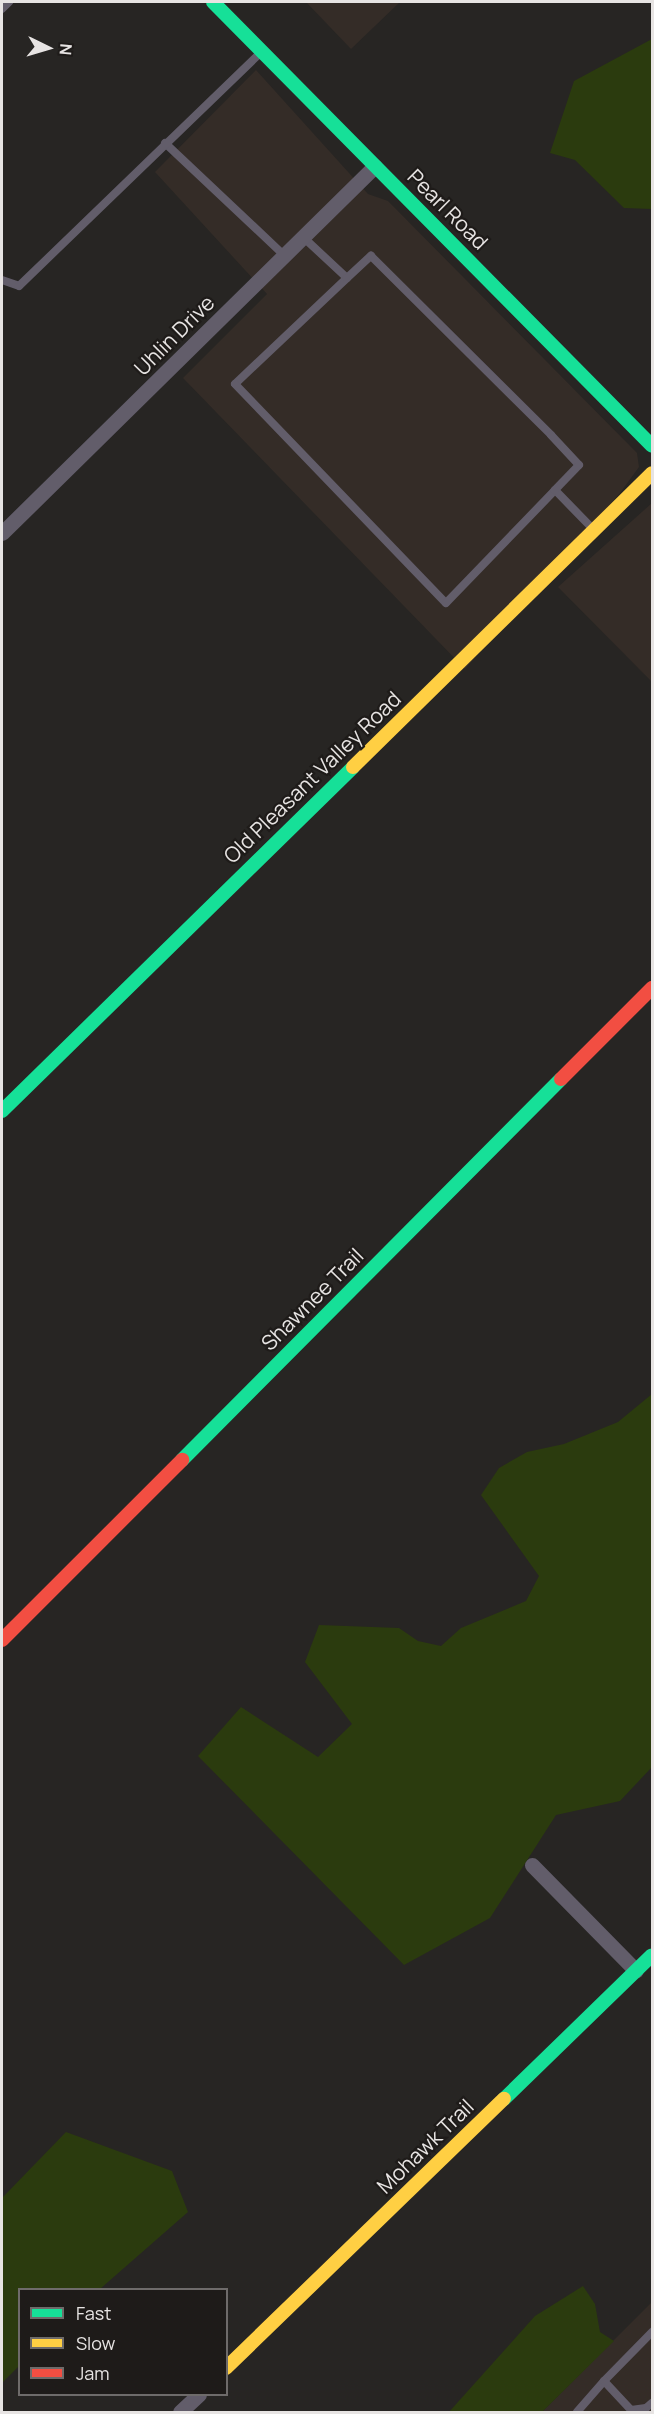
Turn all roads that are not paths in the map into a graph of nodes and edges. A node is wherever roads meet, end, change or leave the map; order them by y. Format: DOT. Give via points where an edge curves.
graph roads {
  1 [pos="9,2"];
  2 [pos="220,4"];
  3 [pos="2,9"];
  4 [pos="262,51"];
  5 [pos="165,143"];
  6 [pos="375,166"];
  7 [pos="303,237"];
  8 [pos="285,255"];
  9 [pos="347,278"];
  10 [pos="2,280"];
  11 [pos="652,446"];
  12 [pos="652,473"];
  13 [pos="555,490"];
  14 [pos="594,530"];
  15 [pos="2,533"];
  16 [pos="652,988"];
  17 [pos="2,1111"];
  18 [pos="2,1640"];
  19 [pos="532,1865"];
  20 [pos="652,1955"];
  21 [pos="636,1971"];
  22 [pos="652,2332"];
  23 [pos="228,2366"];
  24 [pos="604,2380"];
  25 [pos="197,2396"];
  26 [pos="652,2403"];
  27 [pos="180,2412"];
  28 [pos="577,2412"];
  1 -- 3 [label="lane"];
  2 -- 4 [label="street, Pearl Road"];
  4 -- 5 [label="lane"];
  4 -- 6 [label="street, Pearl Road"];
  5 -- 8 [label="lane"];
  5 -- 10 [label="lane" via="19,286"];
  6 -- 7 [label="street, Uhlin Drive"];
  6 -- 11 [label="street, Pearl Road"];
  7 -- 8 [label="street, Uhlin Drive"];
  7 -- 9 [label="lane"];
  8 -- 15 [label="street, Uhlin Drive"];
  9 -- 13 [label="lane" via="371,256 551,435 579,465"];
  9 -- 13 [label="lane" via="235,384 446,603"];
  12 -- 14 [label="street, Old Pleasant Valley Road"];
  13 -- 14 [label="lane"];
  14 -- 17 [label="street, Old Pleasant Valley Road"];
  16 -- 18 [label="street, Shawnee Trail"];
  19 -- 21 [label="street"];
  20 -- 21 [label="street, Mohawk Trail"];
  21 -- 23 [label="street, Mohawk Trail"];
  22 -- 24 [label="lane"];
  24 -- 26 [label="lane" via="631,2409 646,2408"];
  24 -- 28 [label="lane"];
  25 -- 27 [label="street"];
}
